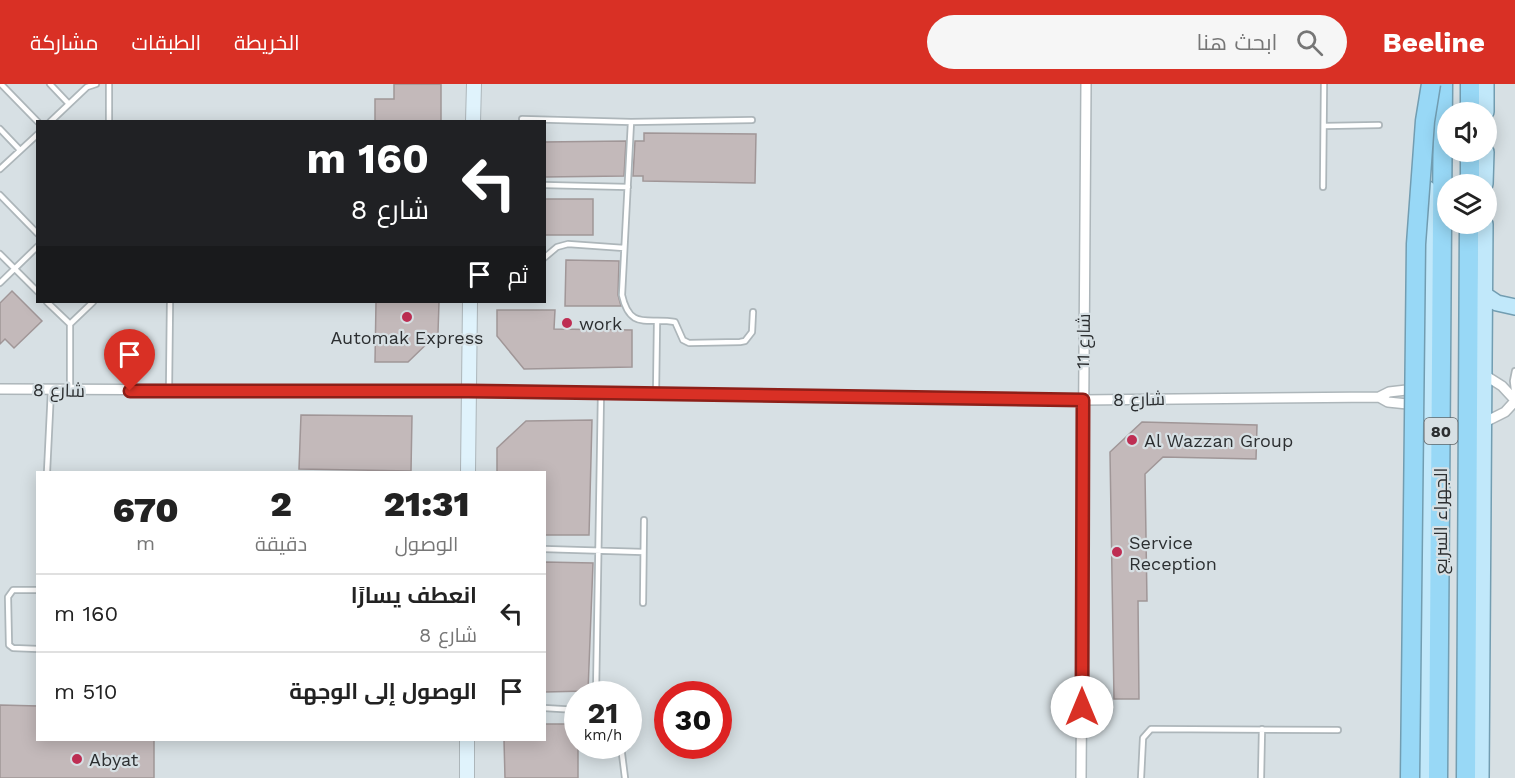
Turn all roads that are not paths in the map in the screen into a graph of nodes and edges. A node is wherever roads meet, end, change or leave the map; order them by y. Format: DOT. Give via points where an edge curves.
graph roads {
  1 [pos="1,84"];
  2 [pos="50,84"];
  3 [pos="96,84"];
  4 [pos="109,84"];
  5 [pos="474,84"];
  6 [pos="1086,84"];
  7 [pos="1324,84"];
  8 [pos="1430,84"];
  9 [pos="1443,84"];
  10 [pos="1470,84"];
  11 [pos="1486,84"];
  12 [pos="1470,102"];
  13 [pos="1486,102"];
  14 [pos="69,104"];
  15 [pos="522,119"];
  16 [pos="36,120"];
  17 [pos="52,120"];
  18 [pos="109,120"];
  19 [pos="474,120"];
  20 [pos="752,120"];
  21 [pos="631,122"];
  22 [pos="1379,125"];
  23 [pos="1324,126"];
  24 [pos="0,129"];
  25 [pos="36,136"];
  26 [pos="20,150"];
  27 [pos="0,169"];
  28 [pos="546,185"];
  29 [pos="628,187"];
  30 [pos="1323,187"];
  31 [pos="0,195"];
  32 [pos="36,232"];
  33 [pos="1469,234"];
  34 [pos="1485,234"];
  35 [pos="36,248"];
  36 [pos="624,248"];
  37 [pos="0,254"];
  38 [pos="546,256"];
  39 [pos="15,269"];
  40 [pos="0,283"];
  41 [pos="36,290"];
  42 [pos="1485,294"];
  43 [pos="48,303"];
  44 [pos="92,303"];
  45 [pos="170,303"];
  46 [pos="470,303"];
  47 [pos="1515,307"];
  48 [pos="753,312"];
  49 [pos="657,322"];
  50 [pos="70,324"];
  51 [pos="1515,371"];
  52 [pos="1483,374"];
  53 [pos="1427,387"];
  54 [pos="0,389"];
  55 [pos="51,390"];
  56 [pos="70,390"];
  57 [pos="468,391"];
  58 [pos="170,392"];
  59 [pos="601,393"];
  60 [pos="656,394"];
  61 [pos="1379,397"];
  62 [pos="1083,400"];
  63 [pos="1515,400"];
  64 [pos="1427,406"];
  65 [pos="1484,423"];
  66 [pos="47,471"];
  67 [pos="468,471"];
  68 [pos="644,520"];
  69 [pos="546,549"];
  70 [pos="598,550"];
  71 [pos="643,552"];
  72 [pos="36,590"];
  73 [pos="643,603"];
  74 [pos="0,622"];
  75 [pos="9,622"];
  76 [pos="36,649"];
  77 [pos="596,681"];
  78 [pos="546,708"];
  79 [pos="564,709"];
  80 [pos="1262,729"];
  81 [pos="1338,730"];
  82 [pos="467,741"];
  83 [pos="623,759"];
  84 [pos="467,778"];
  85 [pos="625,778"];
  86 [pos="1081,778"];
  87 [pos="1141,778"];
  88 [pos="1261,778"];
  89 [pos="1410,778"];
  90 [pos="1425,778"];
  91 [pos="1438,778"];
  92 [pos="1466,778"];
  93 [pos="1481,778"];
  1 -- 16 [label="lane"];
  2 -- 14 [label="lane"];
  3 -- 14 [label="lane"];
  4 -- 18 [label="lane"];
  5 -- 19 [label="street"];
  6 -- 62 [label="street, شارع 11"];
  7 -- 23 [label="lane"];
  8 -- 53 [label="main road, الجهراء السريع"];
  8 -- 89 [label="highway, bridge" via="1416,244"];
  9 -- 91 [label="highway, الجهراء السريع / 80"];
  10 -- 12 [label="highway"];
  11 -- 13 [label="main road"];
  14 -- 17 [label="lane"];
  15 -- 21 [label="lane"];
  20 -- 21 [label="lane"];
  21 -- 29 [label="lane"];
  22 -- 23 [label="lane"];
  23 -- 30 [label="lane"];
  24 -- 26 [label="lane"];
  25 -- 26 [label="lane"];
  26 -- 27 [label="lane"];
  28 -- 29 [label="lane"];
  29 -- 36 [label="lane"];
  31 -- 32 [label="lane"];
  33 -- 92 [label="highway, الجهراء السريع / 80"];
  34 -- 42 [label="main road"];
  35 -- 39 [label="lane"];
  36 -- 38 [label="lane" via="568,244"];
  36 -- 49 [label="lane" via="625,307 637,320"];
  37 -- 39 [label="lane"];
  39 -- 40 [label="lane"];
  39 -- 41 [label="lane"];
  42 -- 47 [label="main road" via="1497,303"];
  42 -- 52 [label="main road"];
  43 -- 50 [label="lane"];
  44 -- 50 [label="lane"];
  45 -- 58 [label="lane"];
  46 -- 57 [label="street"];
  48 -- 49 [label="lane" via="752,332 740,342 689,343 683,340 675,322"];
  49 -- 60 [label="lane"];
  50 -- 56 [label="lane"];
  51 -- 63 [label="lane"];
  52 -- 63 [label="street"];
  52 -- 65 [label="main road"];
  53 -- 61 [label="street, شارع 8"];
  53 -- 64 [label="main road, الجهراء السريع"];
  54 -- 55 [label="street, شارع 8"];
  55 -- 56 [label="street, شارع 8"];
  55 -- 66 [label="lane"];
  56 -- 58 [label="street, شارع 8"];
  57 -- 58 [label="street, شارع 8"];
  57 -- 59 [label="street, شارع 8"];
  57 -- 67 [label="street"];
  59 -- 60 [label="street, شارع 8"];
  59 -- 70 [label="lane"];
  60 -- 62 [label="street, شارع 8"];
  61 -- 62 [label="street, شارع 8"];
  61 -- 64 [label="street, شارع 8" via="1388,402"];
  62 -- 86 [label="street, شارع 11"];
  63 -- 65 [label="street" via="1506,412"];
  64 -- 90 [label="main road, الجهراء السريع"];
  65 -- 93 [label="main road"];
  68 -- 71 [label="lane"];
  69 -- 70 [label="lane"];
  70 -- 71 [label="lane"];
  70 -- 77 [label="lane"];
  71 -- 73 [label="lane"];
  72 -- 75 [label="lane" via="10,591"];
  74 -- 75 [label="lane"];
  75 -- 76 [label="lane" via="11,647"];
  78 -- 79 [label="lane"];
  80 -- 81 [label="lane"];
  80 -- 87 [label="lane" via="1151,729 1143,738"];
  80 -- 88 [label="lane"];
  82 -- 84 [label="street"];
  83 -- 85 [label="lane"];
}
